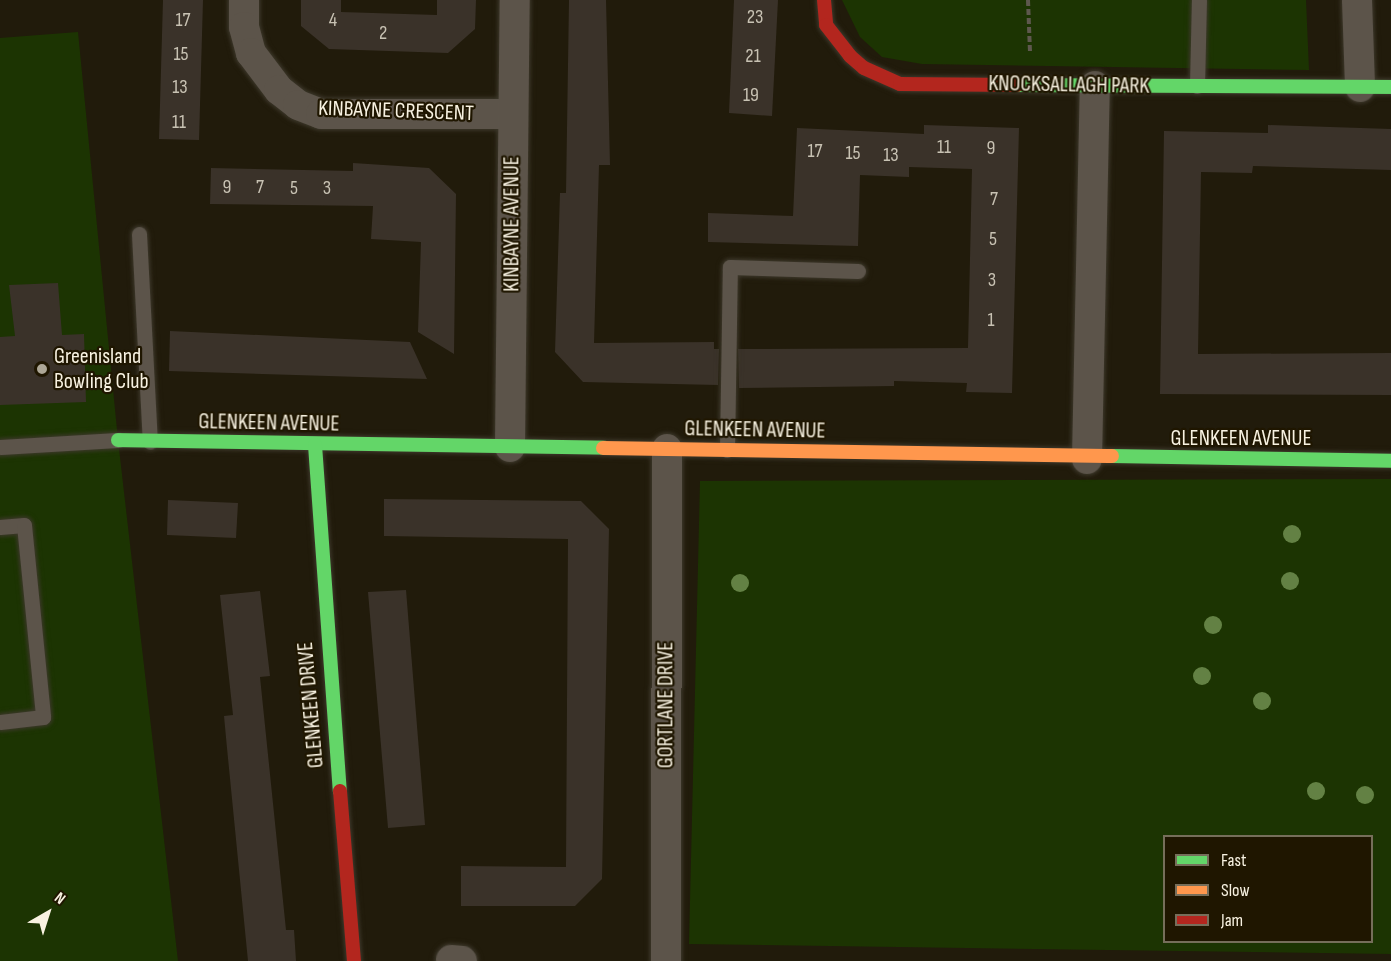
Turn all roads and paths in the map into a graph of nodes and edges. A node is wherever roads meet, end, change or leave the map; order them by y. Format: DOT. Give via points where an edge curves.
graph roads {
  1 [pos="244,0"];
  2 [pos="515,0"];
  3 [pos="824,0"];
  4 [pos="1028,0"];
  5 [pos="1199,0"];
  6 [pos="1357,0"];
  7 [pos="1030,85"];
  8 [pos="1095,86"];
  9 [pos="1197,86"];
  10 [pos="1360,87"];
  11 [pos="1391,87"];
  12 [pos="512,114"];
  13 [pos="139,234"];
  14 [pos="858,271"];
  15 [pos="118,440"];
  16 [pos="150,442"];
  17 [pos="315,445"];
  18 [pos="0,447"];
  19 [pos="510,447"];
  20 [pos="667,449"];
  21 [pos="727,450"];
  22 [pos="1087,459"];
  23 [pos="1391,461"];
  24 [pos="0,527"];
  25 [pos="0,722"];
  26 [pos="354,961"];
  27 [pos="666,961"];
  1 -- 12 [label="street, KINBAYNE CRESCENT" via="244,27 251,53 271,82 298,105 321,114"];
  2 -- 12 [label="street, KINBAYNE AVENUE"];
  3 -- 7 [label="street, KNOCKSALLAGH PARK" via="826,25 838,42 864,68 883,78 900,84"];
  4 -- 7 [label="path"];
  5 -- 9 [label="lane"];
  6 -- 10 [label="street"];
  7 -- 8 [label="street, KNOCKSALLAGH PARK"];
  8 -- 9 [label="street, KNOCKSALLAGH PARK"];
  8 -- 22 [label="street"];
  9 -- 10 [label="street, KNOCKSALLAGH PARK"];
  10 -- 11 [label="street, KNOCKSALLAGH PARK"];
  12 -- 19 [label="street, KINBAYNE AVENUE"];
  13 -- 16 [label="lane"];
  14 -- 21 [label="lane" via="729,267"];
  15 -- 16 [label="street, GLENKEEN AVENUE"];
  15 -- 18 [label="lane"];
  16 -- 17 [label="street, GLENKEEN AVENUE"];
  17 -- 19 [label="street, GLENKEEN AVENUE"];
  17 -- 26 [label="street, GLENKEEN DRIVE" via="319,544"];
  19 -- 20 [label="street, GLENKEEN AVENUE"];
  20 -- 21 [label="street, GLENKEEN AVENUE"];
  20 -- 27 [label="street, GORTLANE DRIVE"];
  21 -- 22 [label="street, GLENKEEN AVENUE"];
  22 -- 23 [label="street, GLENKEEN AVENUE"];
  24 -- 25 [label="lane" via="24,525 44,717"];
}
